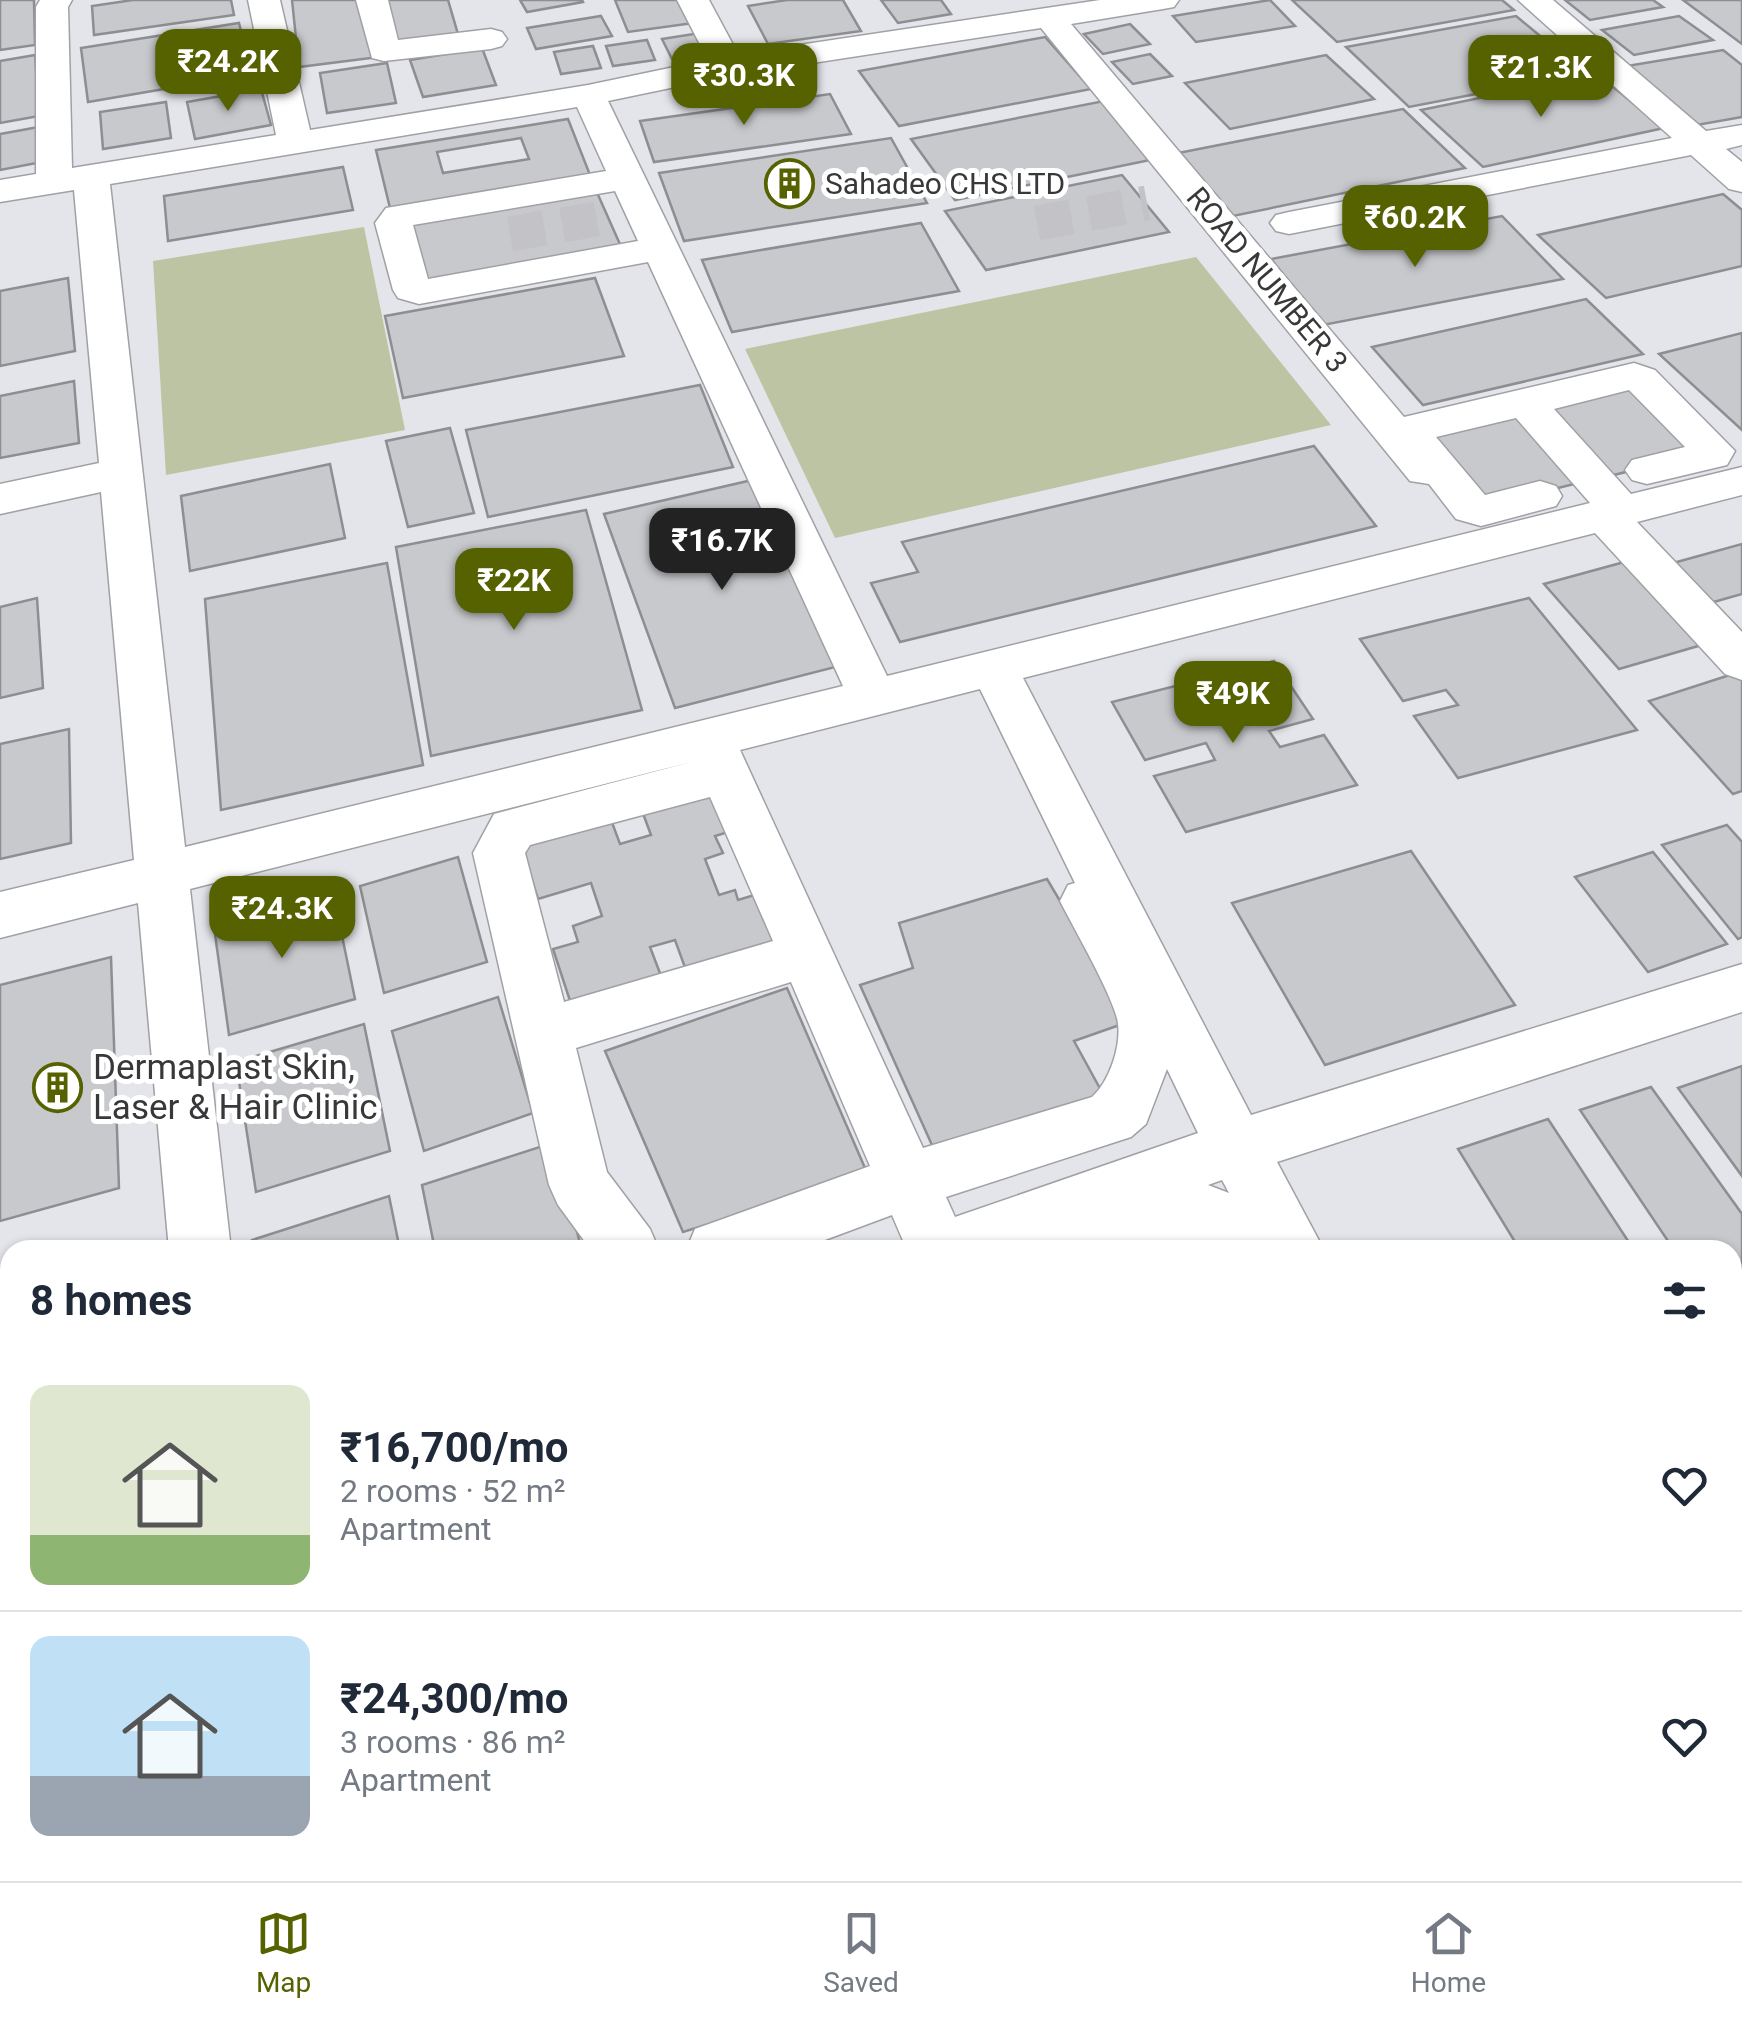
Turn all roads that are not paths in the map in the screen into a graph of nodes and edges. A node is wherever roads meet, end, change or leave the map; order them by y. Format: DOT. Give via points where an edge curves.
graph roads {
  1 [pos="56,0"];
  2 [pos="264,0"];
  3 [pos="372,0"];
  4 [pos="693,0"];
  5 [pos="960,0"];
  6 [pos="1160,0"];
  7 [pos="1534,0"];
  8 [pos="1050,19"];
  9 [pos="984,30"];
  10 [pos="728,66"];
  11 [pos="588,95"];
  12 [pos="515,106"];
  13 [pos="1742,135"];
  14 [pos="296,143"];
  15 [pos="1696,144"];
  16 [pos="72,179"];
  17 [pos="1742,181"];
  18 [pos="0,191"];
  19 [pos="1196,194"];
  20 [pos="617,201"];
  21 [pos="1153,202"];
  22 [pos="1289,223"];
  23 [pos="643,251"];
  24 [pos="1525,402"];
  25 [pos="122,473"];
  26 [pos="1742,481"];
  27 [pos="0,499"];
  28 [pos="1607,502"];
  29 [pos="1484,542"];
  30 [pos="1742,662"];
  31 [pos="994,669"];
  32 [pos="873,698"];
  33 [pos="718,755"];
  34 [pos="162,875"];
  35 [pos="1087,901"];
  36 [pos="0,915"];
  37 [pos="806,954"];
  38 [pos="1742,988"];
  39 [pos="541,1034"];
  40 [pos="1236,1147"];
  41 [pos="908,1181"];
  42 [pos="1056,1239"];
  43 [pos="199,1240"];
  44 [pos="621,1240"];
  45 [pos="745,1240"];
  46 [pos="937,1240"];
  47 [pos="1233,1240"];
  48 [pos="1287,1240"];
  1 -- 16 [label="street"];
  2 -- 14 [label="street"];
  3 -- 12 [label="street" via="384,52 474,27"];
  4 -- 10 [label="street"];
  5 -- 9 [label="street"];
  6 -- 8 [label="street"];
  7 -- 15 [label="street"];
  8 -- 9 [label="street"];
  8 -- 19 [label="street, ROAD NUMBER 3"];
  9 -- 10 [label="street"];
  10 -- 11 [label="street"];
  11 -- 12 [label="street"];
  11 -- 20 [label="street"];
  12 -- 14 [label="street"];
  13 -- 15 [label="street"];
  14 -- 16 [label="street"];
  15 -- 17 [label="street"];
  15 -- 22 [label="street"];
  16 -- 18 [label="street"];
  16 -- 25 [label="street"];
  19 -- 21 [label="street"];
  19 -- 29 [label="street, ROAD NUMBER 3"];
  20 -- 23 [label="street"];
  20 -- 23 [label="street" via="399,216 394,223 412,290 419,292"];
  23 -- 32 [label="street"];
  24 -- 28 [label="street"];
  24 -- 28 [label="street" via="1634,376 1714,451"];
  24 -- 28 [label="street" via="1411,434 1472,508"];
  25 -- 27 [label="street"];
  25 -- 34 [label="street"];
  26 -- 28 [label="street"];
  28 -- 29 [label="street"];
  28 -- 30 [label="street"];
  29 -- 31 [label="street"];
  31 -- 32 [label="street"];
  31 -- 40 [label="street"];
  32 -- 33 [label="street"];
  33 -- 34 [label="street"];
  33 -- 37 [label="street"];
  33 -- 39 [label="street" via="512,829 499,853"];
  34 -- 36 [label="street"];
  34 -- 43 [label="street"];
  35 -- 41 [label="street" via="1147,1020 1147,1044 1125,1105 1110,1118"];
  37 -- 39 [label="street"];
  37 -- 41 [label="street"];
  38 -- 40 [label="street"];
  39 -- 44 [label="street" via="580,1185"];
  40 -- 42 [label="street"];
  40 -- 48 [label="street"];
  41 -- 45 [label="street"];
  41 -- 46 [label="street"];
  42 -- 47 [label="street" via="1201,1211 1223,1221"];
}
